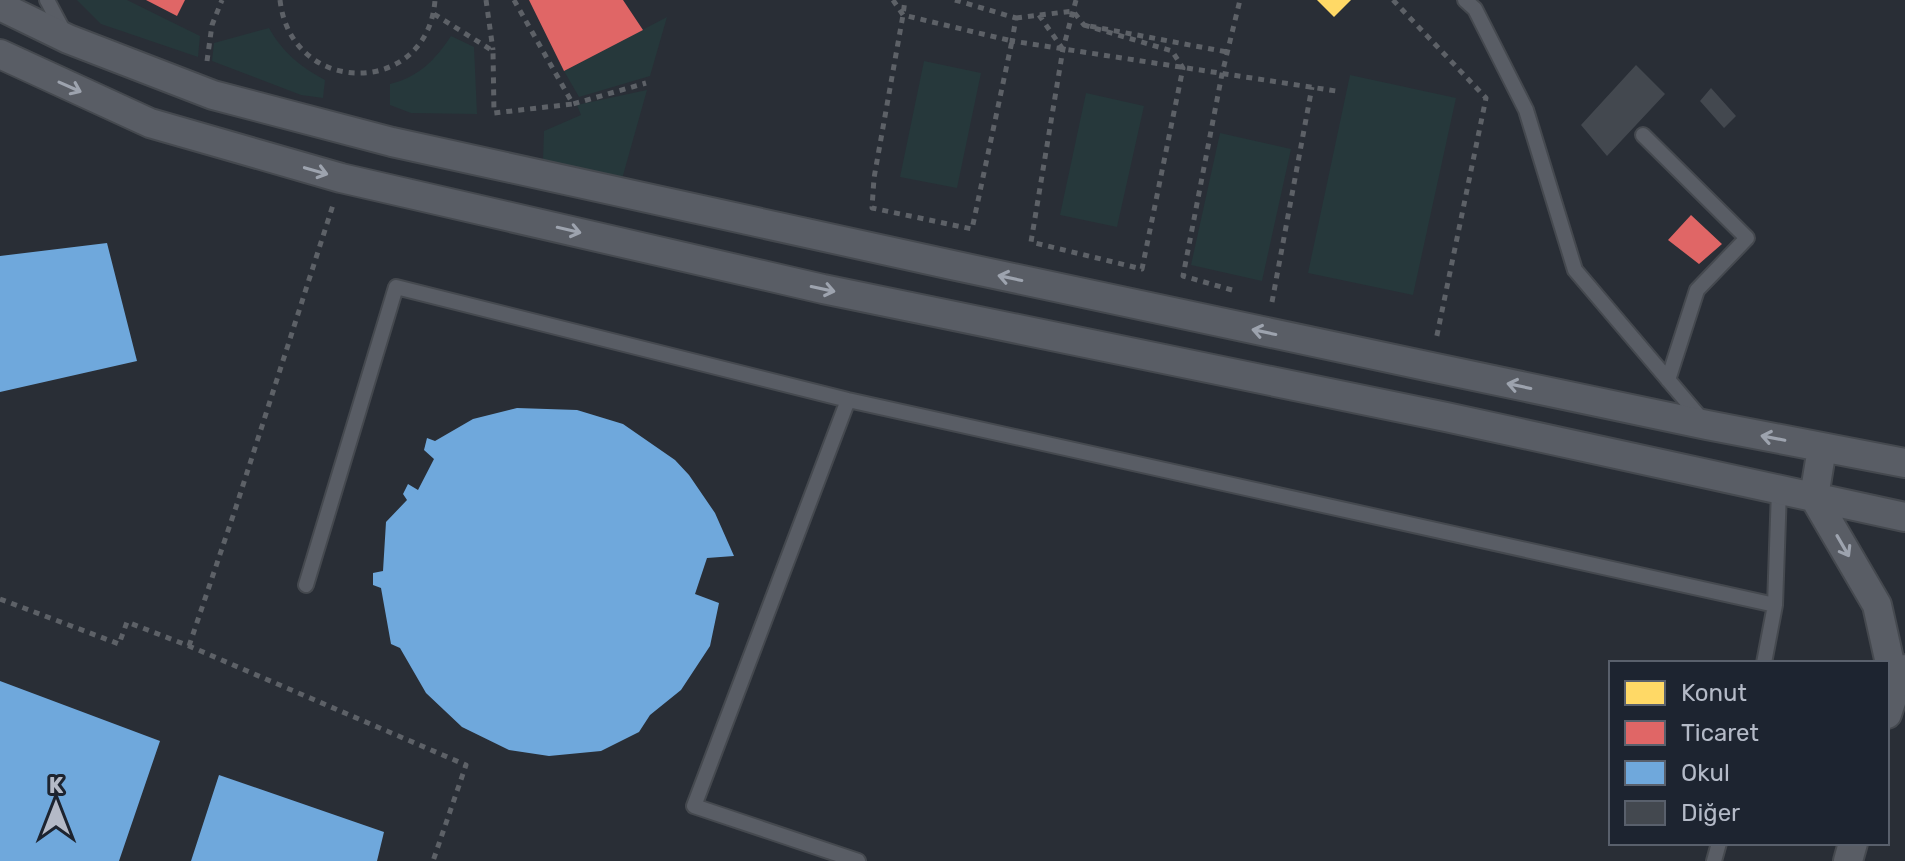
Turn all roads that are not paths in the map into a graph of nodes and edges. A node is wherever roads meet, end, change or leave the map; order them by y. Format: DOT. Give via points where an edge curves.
graph roads {
  1 [pos="47,0"];
  2 [pos="1465,0"];
  3 [pos="0,6"];
  4 [pos="68,39"];
  5 [pos="0,54"];
  6 [pos="1643,135"];
  7 [pos="1668,380"];
  8 [pos="848,400"];
  9 [pos="1707,425"];
  10 [pos="1822,448"];
  11 [pos="1905,463"];
  12 [pos="1779,490"];
  13 [pos="1814,497"];
  14 [pos="1905,517"];
  15 [pos="306,585"];
  16 [pos="1775,605"];
  17 [pos="1764,661"];
  18 [pos="1900,674"];
  19 [pos="1889,708"];
  20 [pos="858,861"];
  1 -- 4 [label="lane"];
  2 -- 7 [label="lane" via="1475,9 1526,110 1575,270"];
  3 -- 4 [label="street"];
  9 -- 4 [label="street, one-way" via="392,142 213,95"];
  5 -- 12 [label="street, one-way" via="150,123 341,178 823,289"];
  6 -- 7 [label="lane" via="1747,238 1697,290"];
  7 -- 9 [label="lane"];
  8 -- 15 [label="lane" via="396,287"];
  8 -- 16 [label="lane"];
  8 -- 20 [label="lane" via="694,806"];
  10 -- 9 [label="street, one-way"];
  10 -- 11 [label="street"];
  10 -- 13 [label="street"];
  12 -- 13 [label="street"];
  12 -- 16 [label="lane"];
  13 -- 14 [label="street"];
  13 -- 18 [label="street, one-way" via="1877,605"];
  16 -- 17 [label="lane"];
  18 -- 19 [label="street"];
}
